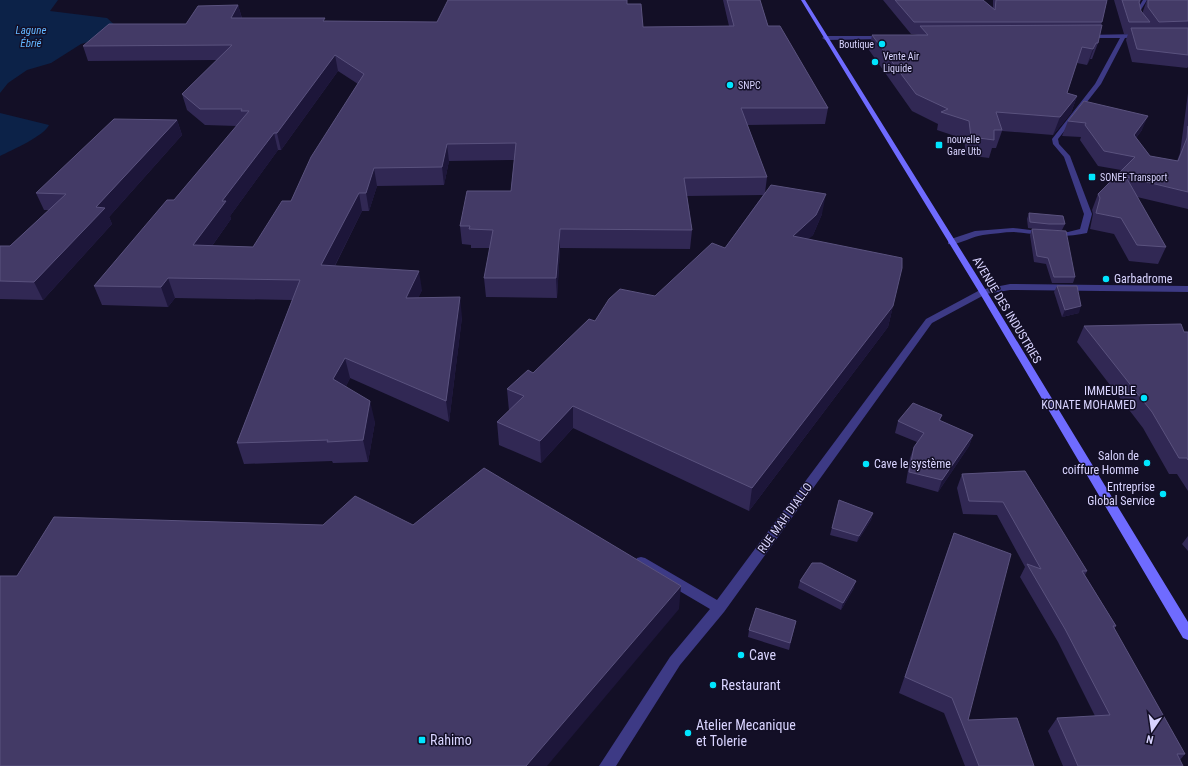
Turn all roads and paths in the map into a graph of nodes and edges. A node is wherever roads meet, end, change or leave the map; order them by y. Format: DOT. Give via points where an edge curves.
graph roads {
  1 [pos="803,0"];
  2 [pos="1145,0"];
  3 [pos="1140,24"];
  4 [pos="1123,36"];
  5 [pos="1144,36"];
  6 [pos="1076,37"];
  7 [pos="825,38"];
  8 [pos="888,38"];
  9 [pos="951,242"];
  10 [pos="1188,289"];
  11 [pos="982,292"];
  12 [pos="631,556"];
  13 [pos="719,608"];
  14 [pos="1188,634"];
  15 [pos="607,766"];
  1 -- 7 [label="street, AVENUE DES INDUSTRIES"];
  2 -- 3 [label="street" via="1137,13"];
  4 -- 5 [label="street"];
  4 -- 6 [label="street"];
  4 -- 9 [label="street" via="1098,84 1055,139 1056,144 1067,156 1088,214 1084,231 1068,234 1013,230 975,233"];
  7 -- 8 [label="street"];
  7 -- 9 [label="street, AVENUE DES INDUSTRIES"];
  9 -- 11 [label="street, AVENUE DES INDUSTRIES"];
  10 -- 11 [label="street, RUE MAH DIALLO" via="1010,287"];
  11 -- 13 [label="street, RUE MAH DIALLO" via="929,321"];
  11 -- 14 [label="street, AVENUE DES INDUSTRIES"];
  12 -- 13 [label="street"];
  13 -- 15 [label="street, RUE MAH DIALLO" via="675,661"];
}
